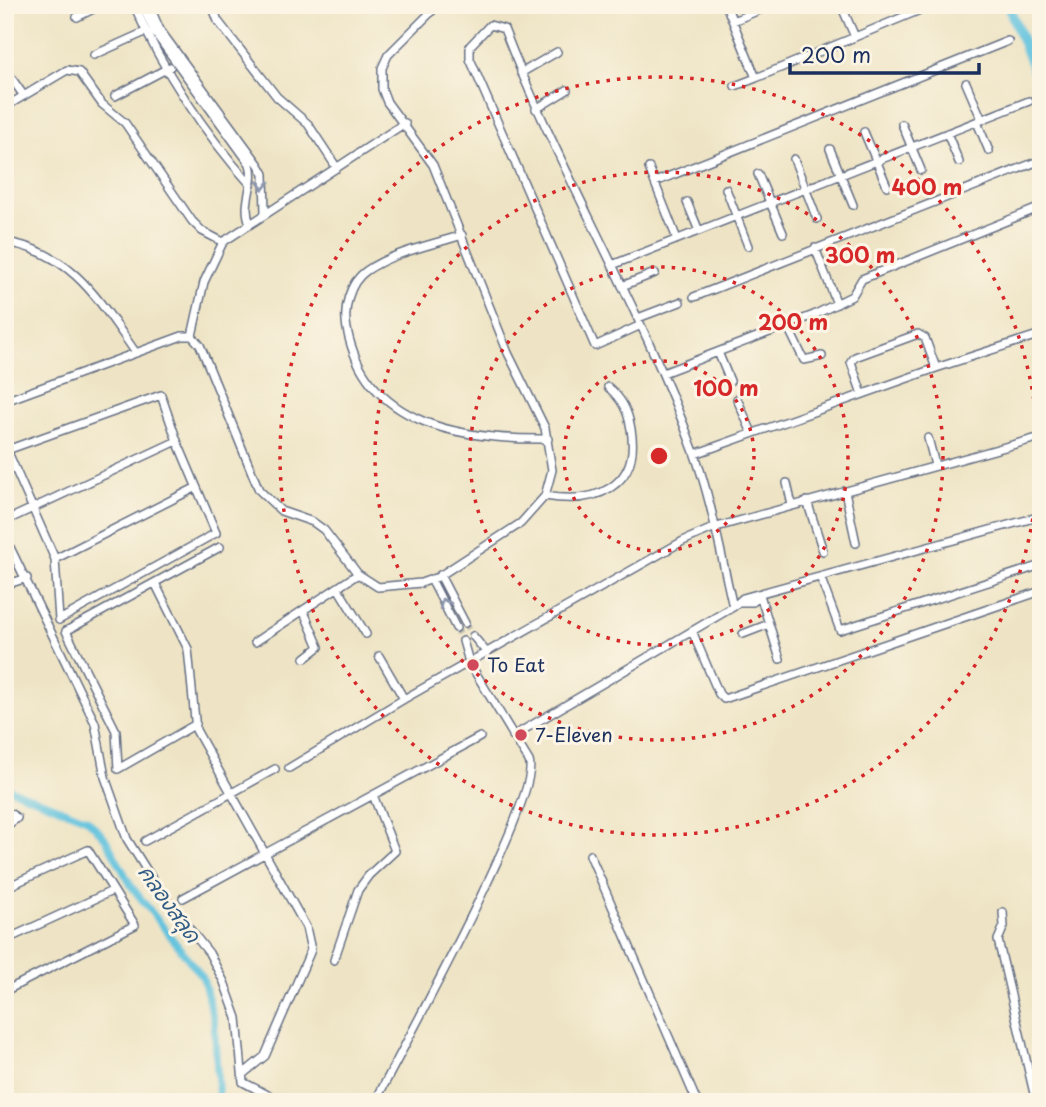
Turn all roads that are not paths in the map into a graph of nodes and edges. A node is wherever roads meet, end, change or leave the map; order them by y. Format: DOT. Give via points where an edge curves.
graph roads {
  1 [pos="101,5"];
  2 [pos="134,5"];
  3 [pos="142,5"];
  4 [pos="149,5"];
  5 [pos="212,5"];
  6 [pos="438,5"];
  7 [pos="726,5"];
  8 [pos="771,5"];
  9 [pos="841,5"];
  10 [pos="932,5"];
  11 [pos="77,18"];
  12 [pos="733,21"];
  13 [pos="145,32"];
  14 [pos="855,37"];
  15 [pos="1007,41"];
  16 [pos="557,52"];
  17 [pos="93,55"];
  18 [pos="180,62"];
  19 [pos="168,68"];
  20 [pos="5,69"];
  21 [pos="521,73"];
  22 [pos="756,78"];
  23 [pos="966,83"];
  24 [pos="735,86"];
  25 [pos="567,90"];
  26 [pos="24,96"];
  27 [pos="115,96"];
  28 [pos="1029,101"];
  29 [pos="5,107"];
  30 [pos="536,109"];
  31 [pos="215,116"];
  32 [pos="980,121"];
  33 [pos="202,123"];
  34 [pos="405,123"];
  35 [pos="902,124"];
  36 [pos="864,132"];
  37 [pos="947,134"];
  38 [pos="911,148"];
  39 [pos="830,149"];
  40 [pos="989,151"];
  41 [pos="794,159"];
  42 [pos="1041,160"];
  43 [pos="877,161"];
  44 [pos="958,162"];
  45 [pos="337,168"];
  46 [pos="649,168"];
  47 [pos="922,170"];
  48 [pos="758,174"];
  49 [pos="841,175"];
  50 [pos="655,182"];
  51 [pos="251,185"];
  52 [pos="887,186"];
  53 [pos="726,189"];
  54 [pos="805,189"];
  55 [pos="687,202"];
  56 [pos="769,203"];
  57 [pos="853,205"];
  58 [pos="1041,207"];
  59 [pos="265,213"];
  60 [pos="736,216"];
  61 [pos="817,219"];
  62 [pos="250,223"];
  63 [pos="699,231"];
  64 [pos="783,233"];
  65 [pos="462,235"];
  66 [pos="677,239"];
  67 [pos="5,242"];
  68 [pos="223,242"];
  69 [pos="748,246"];
  70 [pos="815,248"];
  71 [pos="612,265"];
  72 [pos="655,272"];
  73 [pos="622,286"];
  74 [pos="694,297"];
  75 [pos="680,302"];
  76 [pos="837,304"];
  77 [pos="639,322"];
  78 [pos="787,325"];
  79 [pos="1041,334"];
  80 [pos="192,336"];
  81 [pos="718,352"];
  82 [pos="136,353"];
  83 [pos="822,356"];
  84 [pos="936,368"];
  85 [pos="663,373"];
  86 [pos="730,381"];
  87 [pos="608,387"];
  88 [pos="862,394"];
  89 [pos="737,399"];
  90 [pos="5,401"];
  91 [pos="752,433"];
  92 [pos="1041,437"];
  93 [pos="928,438"];
  94 [pos="548,439"];
  95 [pos="177,441"];
  96 [pos="695,454"];
  97 [pos="935,465"];
  98 [pos="787,483"];
  99 [pos="195,488"];
  100 [pos="845,491"];
  101 [pos="545,496"];
  102 [pos="807,501"];
  103 [pos="792,505"];
  104 [pos="33,508"];
  105 [pos="1041,516"];
  106 [pos="5,521"];
  107 [pos="713,527"];
  108 [pos="5,537"];
  109 [pos="856,543"];
  110 [pos="220,547"];
  111 [pos="823,551"];
  112 [pos="55,559"];
  113 [pos="1041,565"];
  114 [pos="358,574"];
  115 [pos="440,575"];
  116 [pos="27,578"];
  117 [pos="431,579"];
  118 [pos="821,579"];
  119 [pos="155,583"];
  120 [pos="5,585"];
  121 [pos="339,590"];
  122 [pos="1041,590"];
  123 [pos="760,596"];
  124 [pos="737,605"];
  125 [pos="303,612"];
  126 [pos="465,623"];
  127 [pos="769,624"];
  128 [pos="456,628"];
  129 [pos="692,631"];
  130 [pos="366,634"];
  131 [pos="743,634"];
  132 [pos="473,636"];
  133 [pos="463,640"];
  134 [pos="255,642"];
  135 [pos="487,653"];
  136 [pos="379,656"];
  137 [pos="304,658"];
  138 [pos="780,659"];
  139 [pos="469,662"];
  140 [pos="404,699"];
  141 [pos="196,724"];
  142 [pos="513,736"];
  143 [pos="480,737"];
  144 [pos="289,768"];
  145 [pos="275,769"];
  146 [pos="232,794"];
  147 [pos="373,795"];
  148 [pos="5,810"];
  149 [pos="5,827"];
  150 [pos="145,841"];
  151 [pos="265,854"];
  152 [pos="590,855"];
  153 [pos="5,888"];
  154 [pos="112,891"];
  155 [pos="183,898"];
  156 [pos="1003,912"];
  157 [pos="5,940"];
  158 [pos="334,960"];
  159 [pos="5,991"];
  160 [pos="243,1074"];
  161 [pos="281,1102"];
  162 [pos="375,1102"];
  163 [pos="697,1102"];
  164 [pos="1036,1102"];
  1 -- 11 [label="street"];
  2 -- 13 [label="street"];
  3 -- 18 [label="street" via="155,33"];
  4 -- 18 [label="street"];
  5 -- 45 [label="street" via="226,32 277,97 308,124"];
  6 -- 34 [label="street" via="388,55 382,68 387,102"];
  7 -- 12 [label="street"];
  8 -- 12 [label="street"];
  9 -- 14 [label="street"];
  10 -- 14 [label="street"];
  12 -- 22 [label="street"];
  13 -- 17 [label="street"];
  13 -- 19 [label="street"];
  14 -- 22 [label="street"];
  15 -- 50 [label="street"];
  16 -- 21 [label="street"];
  18 -- 19 [label="street"];
  18 -- 31 [label="street"];
  18 -- 59 [label="street, one-way" via="259,165 264,174"];
  19 -- 27 [label="street"];
  19 -- 33 [label="street"];
  20 -- 26 [label="street"];
  21 -- 30 [label="street"];
  21 -- 77 [label="street" via="504,29 498,25 487,27 468,49 596,346"];
  22 -- 24 [label="street"];
  23 -- 32 [label="street"];
  25 -- 30 [label="street"];
  26 -- 29 [label="street"];
  26 -- 68 [label="street" via="67,70 79,72 102,104 125,123 192,221"];
  28 -- 32 [label="street"];
  30 -- 71 [label="street"];
  31 -- 33 [label="street"];
  31 -- 51 [label="street" via="250,164"];
  32 -- 37 [label="street"];
  32 -- 40 [label="street"];
  33 -- 51 [label="street"];
  34 -- 45 [label="street"];
  34 -- 65 [label="street" via="433,165"];
  35 -- 38 [label="street"];
  36 -- 43 [label="street"];
  37 -- 38 [label="street"];
  37 -- 44 [label="street"];
  38 -- 43 [label="street"];
  38 -- 47 [label="street"];
  39 -- 49 [label="street"];
  41 -- 54 [label="street"];
  42 -- 70 [label="street"];
  43 -- 49 [label="street"];
  43 -- 52 [label="street"];
  45 -- 59 [label="street"];
  46 -- 50 [label="street"];
  48 -- 56 [label="street"];
  49 -- 54 [label="street"];
  49 -- 57 [label="street"];
  50 -- 66 [label="street"];
  51 -- 62 [label="street" via="246,210"];
  53 -- 60 [label="street"];
  54 -- 56 [label="street"];
  54 -- 61 [label="street"];
  55 -- 63 [label="street"];
  56 -- 60 [label="street"];
  56 -- 64 [label="street"];
  58 -- 76 [label="street" via="866,277 855,294"];
  59 -- 62 [label="street"];
  60 -- 63 [label="street"];
  60 -- 69 [label="street"];
  62 -- 68 [label="street"];
  63 -- 66 [label="street"];
  65 -- 94 [label="street"];
  65 -- 94 [label="street" via="386,261 360,276 346,307 351,351 381,393 410,416 461,435"];
  66 -- 71 [label="street"];
  67 -- 82 [label="street" via="44,253 75,271"];
  68 -- 80 [label="street" via="204,282"];
  70 -- 74 [label="street"];
  70 -- 76 [label="street"];
  71 -- 73 [label="street"];
  72 -- 73 [label="street"];
  73 -- 77 [label="street"];
  75 -- 77 [label="street"];
  76 -- 78 [label="street"];
  77 -- 85 [label="street"];
  78 -- 81 [label="street"];
  78 -- 83 [label="street" via="804,360"];
  79 -- 84 [label="street"];
  80 -- 82 [label="street"];
  80 -- 114 [label="street" via="200,345 259,490 281,511 324,530"];
  81 -- 85 [label="street"];
  81 -- 86 [label="street"];
  82 -- 90 [label="street"];
  84 -- 88 [label="street"];
  84 -- 88 [label="street" via="922,335 880,348 852,359"];
  85 -- 96 [label="street"];
  87 -- 101 [label="street" via="620,397 630,423 634,449 627,472 611,486 582,499"];
  88 -- 91 [label="street"];
  89 -- 91 [label="street"];
  91 -- 96 [label="street"];
  92 -- 97 [label="street"];
  93 -- 97 [label="street"];
  94 -- 101 [label="street" via="552,470"];
  95 -- 99 [label="street"];
  95 -- 104 [label="street"];
  95 -- 104 [label="street" via="161,395 7,450"];
  96 -- 107 [label="street"];
  97 -- 100 [label="street"];
  98 -- 103 [label="street"];
  99 -- 112 [label="street"];
  99 -- 112 [label="street" via="216,533 59,620"];
  100 -- 102 [label="street"];
  100 -- 109 [label="street"];
  101 -- 115 [label="street" via="521,523"];
  102 -- 103 [label="street"];
  102 -- 111 [label="street"];
  103 -- 107 [label="street"];
  104 -- 106 [label="street"];
  104 -- 112 [label="street"];
  105 -- 118 [label="street"];
  107 -- 124 [label="street"];
  107 -- 135 [label="street"];
  108 -- 116 [label="street"];
  110 -- 119 [label="street"];
  113 -- 118 [label="street" via="840,630"];
  114 -- 117 [label="street" via="378,587 390,588"];
  114 -- 121 [label="street"];
  115 -- 117 [label="street"];
  115 -- 126 [label="street"];
  116 -- 120 [label="street"];
  116 -- 160 [label="street" via="94,723 105,777 127,839 161,894 209,953 224,982 237,1018"];
  128 -- 117 [label="street, one-way"];
  118 -- 123 [label="street"];
  119 -- 141 [label="street" via="188,649"];
  119 -- 141 [label="street" via="66,631 116,731 118,769"];
  121 -- 125 [label="street"];
  121 -- 130 [label="street"];
  122 -- 129 [label="street" via="724,699"];
  123 -- 124 [label="street" via="751,595"];
  123 -- 127 [label="street"];
  124 -- 129 [label="street"];
  125 -- 134 [label="street"];
  125 -- 137 [label="street" via="319,647"];
  127 -- 131 [label="street"];
  127 -- 138 [label="street"];
  129 -- 142 [label="street"];
  132 -- 135 [label="street"];
  133 -- 139 [label="street"];
  135 -- 139 [label="street"];
  136 -- 140 [label="street"];
  139 -- 140 [label="street"];
  139 -- 142 [label="street"];
  140 -- 144 [label="street"];
  141 -- 146 [label="street"];
  142 -- 162 [label="street" via="531,766 514,825"];
  143 -- 147 [label="street"];
  145 -- 146 [label="street"];
  146 -- 150 [label="street"];
  146 -- 151 [label="street"];
  147 -- 151 [label="street"];
  147 -- 158 [label="street" via="395,851 358,890"];
  148 -- 149 [label="street" via="17,818"];
  151 -- 155 [label="street"];
  151 -- 160 [label="street" via="306,927 311,950 265,1056"];
  152 -- 163 [label="street"];
  153 -- 154 [label="street" via="88,850"];
  154 -- 157 [label="street"];
  154 -- 159 [label="street" via="135,922 134,929"];
  156 -- 164 [label="street" via="998,940"];
  160 -- 161 [label="street" via="243,1082"];
}
